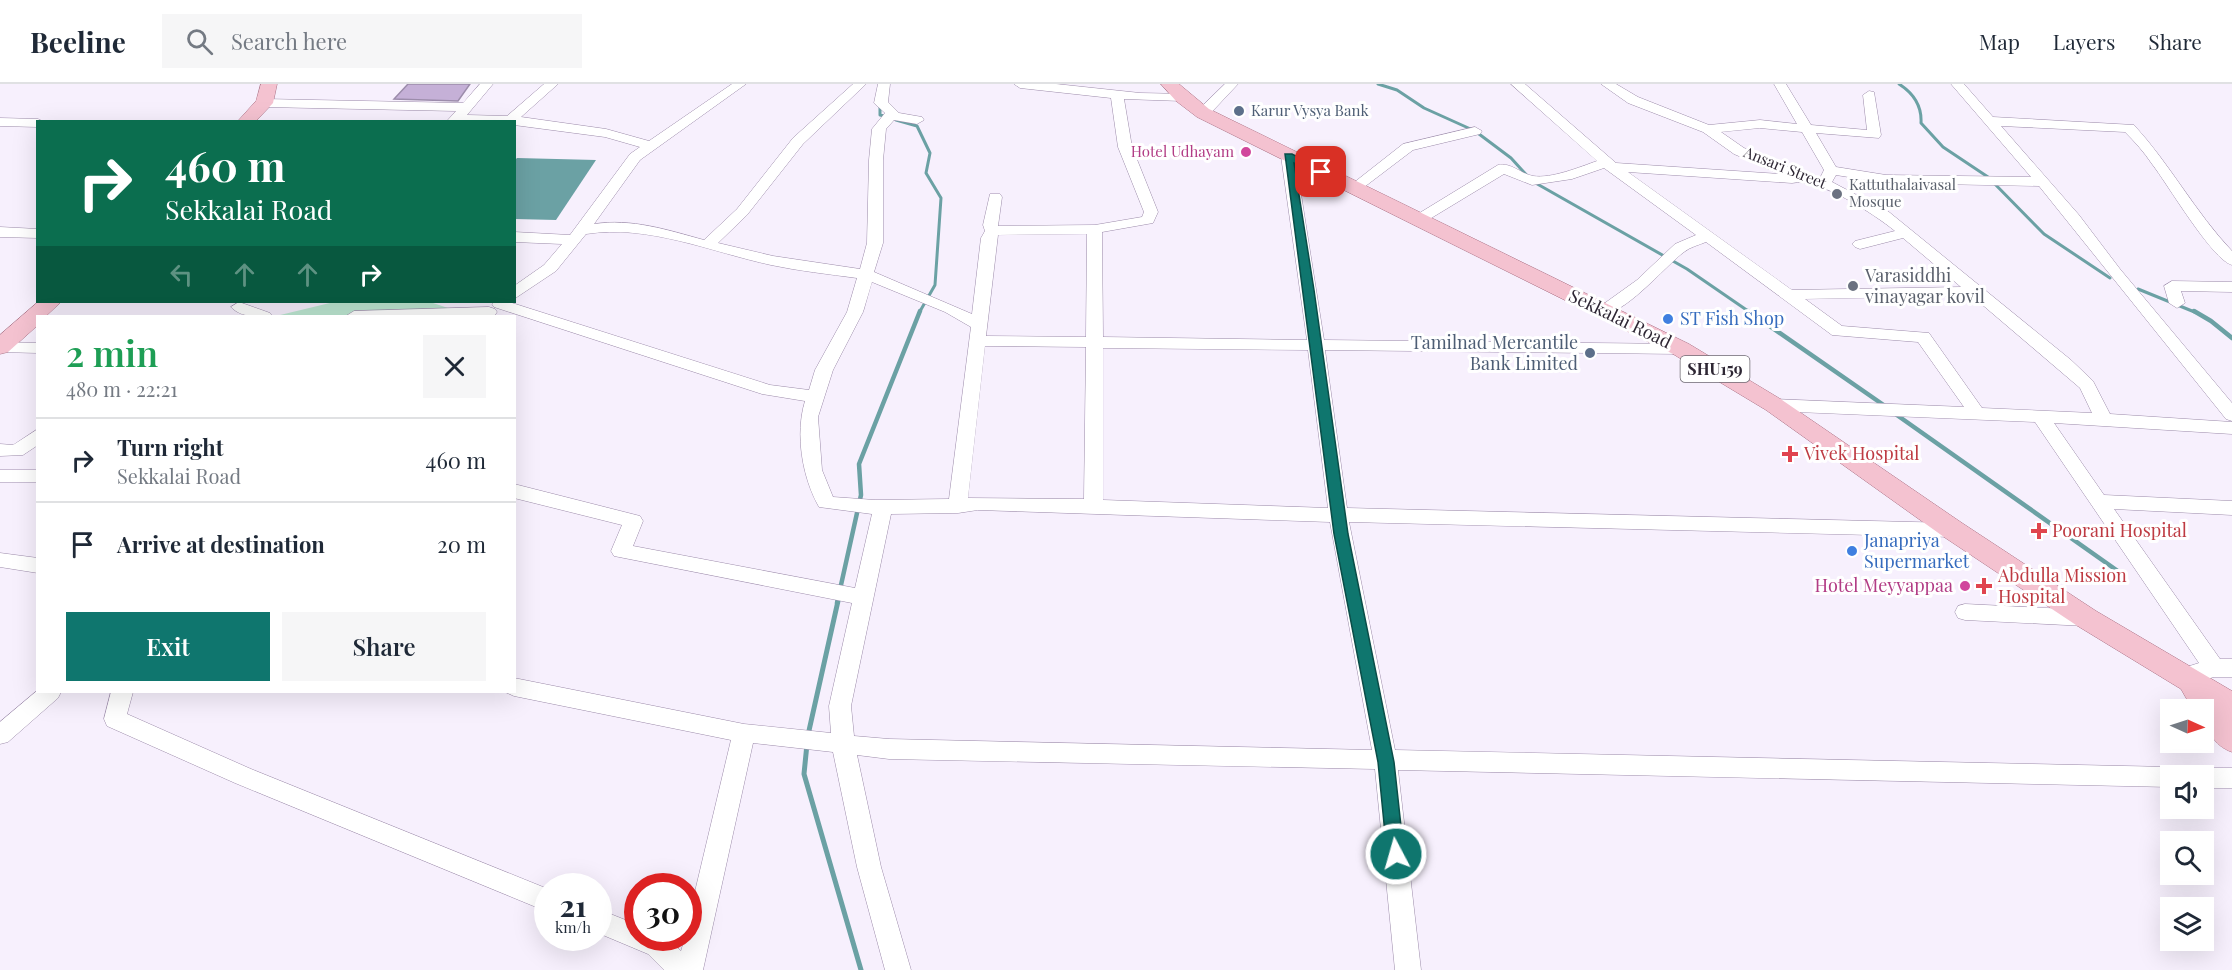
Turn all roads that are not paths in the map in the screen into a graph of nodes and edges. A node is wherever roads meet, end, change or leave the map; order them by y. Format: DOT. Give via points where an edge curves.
graph roads {
  1 [pos="269,84"];
  2 [pos="487,84"];
  3 [pos="552,84"];
  4 [pos="740,84"];
  5 [pos="860,84"];
  6 [pos="884,84"];
  7 [pos="1020,84"];
  8 [pos="1232,84"];
  9 [pos="1517,84"];
  10 [pos="1607,84"];
  11 [pos="1780,84"];
  12 [pos="1957,84"];
  13 [pos="1176,91"];
  14 [pos="1117,94"];
  15 [pos="1869,95"];
  16 [pos="264,103"];
  17 [pos="467,107"];
  18 [pos="892,113"];
  19 [pos="1203,113"];
  20 [pos="247,120"];
  21 [pos="454,120"];
  22 [pos="510,120"];
  23 [pos="917,120"];
  24 [pos="516,121"];
  25 [pos="1989,121"];
  26 [pos="0,122"];
  27 [pos="36,123"];
  28 [pos="1708,129"];
  29 [pos="1807,129"];
  30 [pos="1475,131"];
  31 [pos="649,145"];
  32 [pos="1288,156"];
  33 [pos="1610,164"];
  34 [pos="1828,176"];
  35 [pos="1806,180"];
  36 [pos="2043,182"];
  37 [pos="1353,188"];
  38 [pos="995,197"];
  39 [pos="1418,220"];
  40 [pos="1095,229"];
  41 [pos="993,231"];
  42 [pos="0,232"];
  43 [pos="1906,233"];
  44 [pos="36,234"];
  45 [pos="578,235"];
  46 [pos="1708,236"];
  47 [pos="516,237"];
  48 [pos="1860,244"];
  49 [pos="707,245"];
  50 [pos="2225,247"];
  51 [pos="2232,260"];
  52 [pos="865,274"];
  53 [pos="2232,287"];
  54 [pos="1977,291"];
  55 [pos="516,293"];
  56 [pos="1789,295"];
  57 [pos="50,303"];
  58 [pos="2177,303"];
  59 [pos="238,308"];
  60 [pos="494,309"];
  61 [pos="1604,311"];
  62 [pos="36,315"];
  63 [pos="36,315"];
  64 [pos="261,315"];
  65 [pos="447,315"];
  66 [pos="514,315"];
  67 [pos="516,316"];
  68 [pos="977,333"];
  69 [pos="1093,343"];
  70 [pos="1316,344"];
  71 [pos="0,347"];
  72 [pos="36,348"];
  73 [pos="1681,349"];
  74 [pos="815,397"];
  75 [pos="1774,405"];
  76 [pos="1977,413"];
  77 [pos="2232,415"];
  78 [pos="2040,416"];
  79 [pos="2104,420"];
  80 [pos="2232,428"];
  81 [pos="36,437"];
  82 [pos="2,453"];
  83 [pos="0,476"];
  84 [pos="36,476"];
  85 [pos="516,492"];
  86 [pos="2098,501"];
  87 [pos="958,506"];
  88 [pos="1093,506"];
  89 [pos="880,507"];
  90 [pos="2232,508"];
  91 [pos="1338,515"];
  92 [pos="1953,530"];
  93 [pos="0,560"];
  94 [pos="36,566"];
  95 [pos="863,597"];
  96 [pos="1965,612"];
  97 [pos="2086,618"];
  98 [pos="2223,668"];
  99 [pos="2185,676"];
  100 [pos="516,687"];
  101 [pos="49,693"];
  102 [pos="122,693"];
  103 [pos="2232,706"];
  104 [pos="744,733"];
  105 [pos="0,735"];
  106 [pos="2232,740"];
  107 [pos="843,745"];
  108 [pos="1386,762"];
  109 [pos="2160,777"];
  110 [pos="2214,778"];
  111 [pos="2232,778"];
  112 [pos="534,894"];
  113 [pos="663,951"];
  114 [pos="682,970"];
  115 [pos="690,970"];
  116 [pos="898,970"];
  117 [pos="1408,970"];
  1 -- 16 [label="main road"];
  2 -- 17 [label="street"];
  3 -- 22 [label="street"];
  4 -- 31 [label="street"];
  5 -- 49 [label="street" via="798,141 742,212"];
  6 -- 18 [label="street" via="881,103"];
  7 -- 14 [label="street"];
  8 -- 19 [label="street"];
  9 -- 33 [label="street"];
  10 -- 28 [label="street, Ansari Street" via="1633,100"];
  11 -- 29 [label="street"];
  12 -- 25 [label="street"];
  13 -- 14 [label="street" via="1140,97"];
  13 -- 19 [label="main road, Sekkalai Road / SHU159"];
  14 -- 40 [label="street" via="1125,147 1150,212 1148,220"];
  15 -- 29 [label="street" via="1874,135"];
  16 -- 17 [label="street"];
  16 -- 20 [label="main road"];
  17 -- 21 [label="street"];
  18 -- 23 [label="street"];
  18 -- 52 [label="street" via="879,129 875,243"];
  19 -- 32 [label="main road, Sekkalai Road / SHU159"];
  21 -- 22 [label="street"];
  24 -- 31 [label="street" via="606,133"];
  25 -- 36 [label="street"];
  25 -- 50 [label="street" via="2129,128"];
  26 -- 27 [label="street"];
  28 -- 29 [label="street" via="1760,124"];
  28 -- 35 [label="street, Ansari Street" via="1739,150"];
  29 -- 34 [label="street"];
  30 -- 37 [label="street" via="1408,147"];
  31 -- 45 [label="street" via="635,157"];
  32 -- 37 [label="main road, Sekkalai Road / SHU159"];
  32 -- 70 [label="street"];
  33 -- 35 [label="street"];
  33 -- 39 [label="street" via="1532,181 1503,168"];
  33 -- 46 [label="street"];
  34 -- 35 [label="street, Ansari Street"];
  34 -- 36 [label="street"];
  34 -- 43 [label="street, Ansari Street"];
  36 -- 77 [label="street"];
  37 -- 39 [label="main road, Sekkalai Road / SHU159"];
  38 -- 41 [label="street" via="990,225"];
  39 -- 61 [label="main road, Sekkalai Road / SHU159"];
  40 -- 41 [label="street"];
  40 -- 69 [label="street"];
  41 -- 68 [label="street"];
  42 -- 44 [label="street"];
  43 -- 48 [label="street"];
  43 -- 54 [label="street, Ansari Street"];
  45 -- 47 [label="street"];
  45 -- 49 [label="street" via="604,225 636,227"];
  45 -- 55 [label="street" via="550,268"];
  46 -- 56 [label="street"];
  46 -- 61 [label="street" via="1680,247 1643,283"];
  49 -- 52 [label="street" via="772,261"];
  50 -- 51 [label="street"];
  52 -- 68 [label="street" via="951,309"];
  52 -- 74 [label="street" via="855,312 824,370"];
  53 -- 58 [label="street" via="2172,286"];
  54 -- 56 [label="street"];
  54 -- 79 [label="street, Ansari Street" via="2087,385"];
  56 -- 76 [label="street" via="1838,331 1923,337"];
  57 -- 62 [label="main road"];
  59 -- 64 [label="street"];
  60 -- 65 [label="street"];
  60 -- 66 [label="street"];
  61 -- 73 [label="main road, Sekkalai Road / SHU159"];
  63 -- 71 [label="main road"];
  67 -- 74 [label="street" via="768,390"];
  68 -- 69 [label="street"];
  68 -- 87 [label="street"];
  69 -- 70 [label="street"];
  69 -- 88 [label="street"];
  70 -- 73 [label="street"];
  70 -- 91 [label="street"];
  71 -- 72 [label="street"];
  73 -- 75 [label="main road, Sekkalai Road / SHU159"];
  74 -- 89 [label="street" via="809,417 813,470 826,502"];
  75 -- 76 [label="street"];
  75 -- 92 [label="main road, Sekkalai Road / SHU159"];
  76 -- 78 [label="street"];
  78 -- 79 [label="street"];
  78 -- 86 [label="street"];
  79 -- 80 [label="street"];
  81 -- 82 [label="street" via="17,451"];
  83 -- 84 [label="street"];
  85 -- 95 [label="street" via="633,521 621,551"];
  86 -- 90 [label="street"];
  86 -- 98 [label="street"];
  87 -- 88 [label="street"];
  87 -- 89 [label="street"];
  88 -- 91 [label="street"];
  89 -- 95 [label="street"];
  91 -- 92 [label="street"];
  91 -- 108 [label="street"];
  92 -- 97 [label="main road, Sekkalai Road / SHU159"];
  93 -- 94 [label="street"];
  95 -- 107 [label="street" via="840,706"];
  96 -- 97 [label="street"];
  97 -- 99 [label="main road, Sekkalai Road / SHU159"];
  98 -- 99 [label="street"];
  99 -- 103 [label="main road, Sekkalai Road / SHU159"];
  99 -- 106 [label="main road"];
  100 -- 104 [label="street"];
  101 -- 105 [label="street"];
  102 -- 112 [label="street" via="115,719 243,776"];
  104 -- 107 [label="street"];
  104 -- 115 [label="street"];
  107 -- 108 [label="street"];
  107 -- 116 [label="street" via="869,867"];
  108 -- 109 [label="street"];
  108 -- 117 [label="street"];
  110 -- 111 [label="street"];
  113 -- 114 [label="street"];
}
